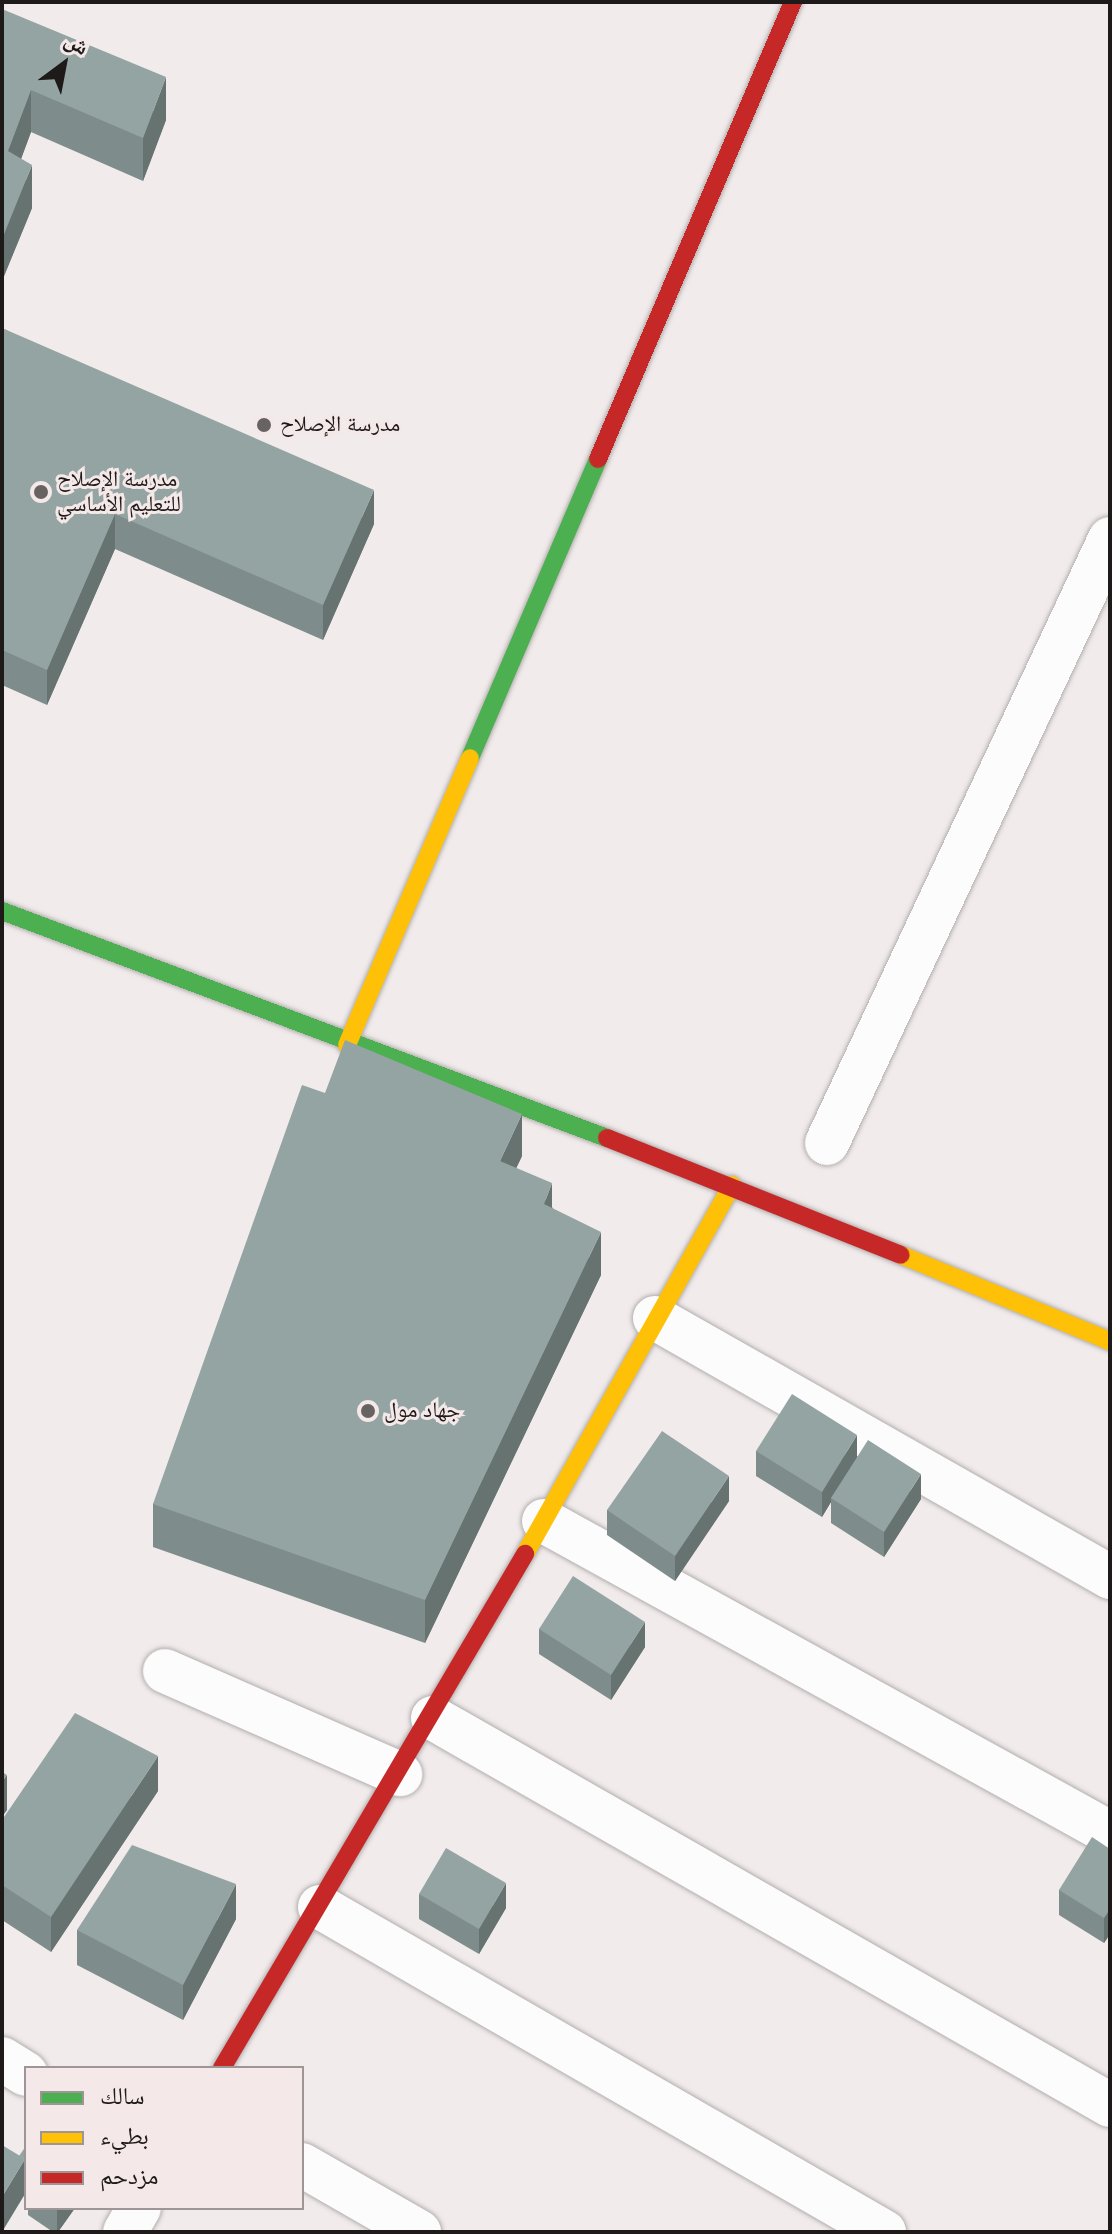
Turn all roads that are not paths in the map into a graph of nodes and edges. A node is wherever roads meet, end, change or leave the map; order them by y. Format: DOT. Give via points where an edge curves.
graph roads {
  1 [pos="793,2"];
  2 [pos="1110,539"];
  3 [pos="2,911"];
  4 [pos="347,1045"];
  5 [pos="827,1143"];
  6 [pos="732,1185"];
  7 [pos="655,1318"];
  8 [pos="1110,1341"];
  9 [pos="544,1521"];
  10 [pos="1110,1577"];
  11 [pos="165,1671"];
  12 [pos="433,1718"];
  13 [pos="400,1774"];
  14 [pos="1110,1833"];
  15 [pos="320,1907"];
  16 [pos="2,2059"];
  17 [pos="223,2066"];
  18 [pos="24,2073"];
  19 [pos="1110,2105"];
  20 [pos="304,2166"];
  21 [pos="138,2210"];
  22 [pos="125,2232"];
  23 [pos="419,2232"];
  24 [pos="884,2232"];
  1 -- 4 [label="street"];
  2 -- 5 [label="street"];
  3 -- 4 [label="street"];
  4 -- 6 [label="street"];
  6 -- 7 [label="street"];
  6 -- 8 [label="street"];
  7 -- 9 [label="street"];
  7 -- 10 [label="street"];
  9 -- 12 [label="street"];
  9 -- 14 [label="street"];
  11 -- 13 [label="street"];
  12 -- 13 [label="street"];
  12 -- 19 [label="street"];
  13 -- 15 [label="street"];
  15 -- 17 [label="street"];
  15 -- 24 [label="street"];
  16 -- 18 [label="street"];
  20 -- 23 [label="street"];
  21 -- 22 [label="street"];
}
